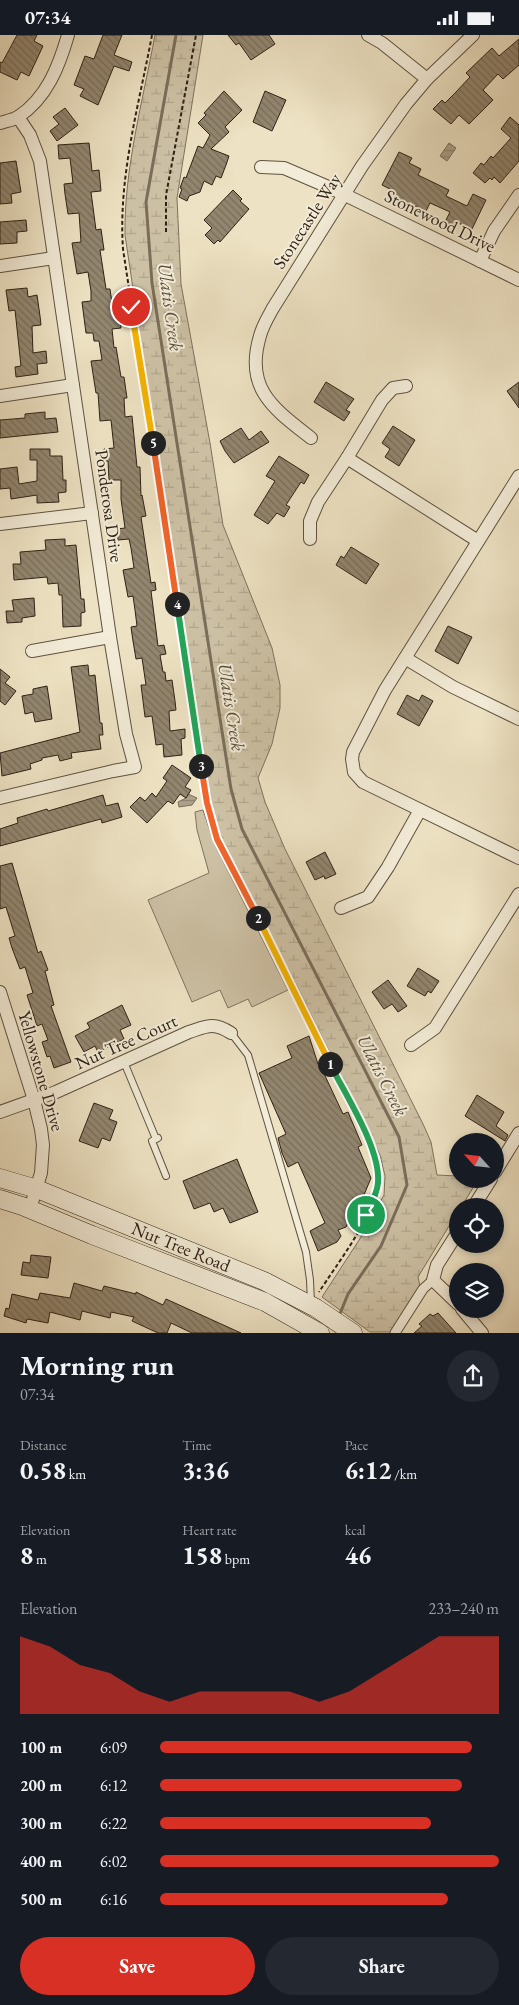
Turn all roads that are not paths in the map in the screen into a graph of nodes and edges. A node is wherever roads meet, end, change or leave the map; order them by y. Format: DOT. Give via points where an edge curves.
graph roads {
  1 [pos="68,35"];
  2 [pos="368,35"];
  3 [pos="473,35"];
  4 [pos="427,79"];
  5 [pos="18,117"];
  6 [pos="0,123"];
  7 [pos="261,167"];
  8 [pos="345,195"];
  9 [pos="519,195"];
  10 [pos="54,258"];
  11 [pos="480,261"];
  12 [pos="0,266"];
  13 [pos="519,280"];
  14 [pos="73,385"];
  15 [pos="406,386"];
  16 [pos="0,396"];
  17 [pos="312,438"];
  18 [pos="347,458"];
  19 [pos="519,476"];
  20 [pos="92,513"];
  21 [pos="0,524"];
  22 [pos="310,539"];
  23 [pos="478,541"];
  24 [pos="110,637"];
  25 [pos="32,651"];
  26 [pos="405,658"];
  27 [pos="519,719"];
  28 [pos="0,798"];
  29 [pos="420,810"];
  30 [pos="519,858"];
  31 [pos="519,894"];
  32 [pos="341,908"];
  33 [pos="0,992"];
  34 [pos="231,1033"];
  35 [pos="411,1045"];
  36 [pos="124,1062"];
  37 [pos="34,1100"];
  38 [pos="0,1112"];
  39 [pos="519,1133"];
  40 [pos="504,1157"];
  41 [pos="166,1176"];
  42 [pos="0,1178"];
  43 [pos="37,1189"];
  44 [pos="0,1199"];
  45 [pos="30,1209"];
  46 [pos="449,1246"];
  47 [pos="433,1280"];
  48 [pos="449,1295"];
  49 [pos="314,1306"];
  50 [pos="470,1318"];
  51 [pos="317,1331"];
  52 [pos="353,1332"];
  53 [pos="395,1333"];
  54 [pos="482,1333"];
  1 -- 5 [label="street" via="54,77"];
  2 -- 4 [label="street"];
  3 -- 4 [label="street, Stonecastle Way"];
  4 -- 8 [label="street, Stonecastle Way" via="384,135"];
  5 -- 6 [label="street"];
  5 -- 10 [label="street, Ponderosa Drive" via="30,135 40,161"];
  7 -- 8 [label="street, Stonewood Drive" via="284,168"];
  8 -- 11 [label="street, Stonewood Drive"];
  8 -- 17 [label="street, Stonecastle Way" via="272,308 260,336 256,357 257,381 267,400"];
  9 -- 11 [label="street" via="494,231"];
  10 -- 12 [label="street"];
  10 -- 14 [label="street, Ponderosa Drive"];
  11 -- 13 [label="street, Stonewood Drive"];
  14 -- 16 [label="street"];
  14 -- 20 [label="street, Ponderosa Drive"];
  15 -- 18 [label="street" via="393,389 382,400"];
  18 -- 22 [label="street" via="318,502 310,521"];
  18 -- 23 [label="street"];
  19 -- 23 [label="street"];
  20 -- 21 [label="street"];
  20 -- 24 [label="street, Ponderosa Drive"];
  23 -- 26 [label="street"];
  24 -- 25 [label="street"];
  24 -- 28 [label="street, Ponderosa Drive" via="126,734 135,767"];
  26 -- 27 [label="street" via="452,687"];
  26 -- 29 [label="street" via="353,752 352,766 358,779"];
  29 -- 30 [label="street"];
  29 -- 32 [label="street" via="368,897"];
  31 -- 35 [label="street" via="434,1028"];
  33 -- 37 [label="street, Yellowstone Drive"];
  34 -- 36 [label="street, Nut Tree Court" via="211,1024"];
  34 -- 49 [label="lane" via="248,1055 306,1252"];
  36 -- 37 [label="street, Nut Tree Court"];
  36 -- 41 [label="lane" via="158,1138 152,1141"];
  37 -- 38 [label="street"];
  37 -- 43 [label="street, Yellowstone Drive" via="43,1145"];
  39 -- 40 [label="street"];
  42 -- 43 [label="main road, Nut Tree Road"];
  43 -- 45 [label="street, Yellowstone Drive"];
  43 -- 49 [label="main road, Nut Tree Road" via="248,1274"];
  44 -- 45 [label="main road, Nut Tree Road"];
  45 -- 51 [label="main road, Nut Tree Road" via="265,1302"];
  46 -- 47 [label="street" via="437,1265"];
  47 -- 48 [label="street"];
  47 -- 53 [label="street" via="423,1289"];
  49 -- 52 [label="main road, Nut Tree Road"];
  50 -- 54 [label="street"];
}
